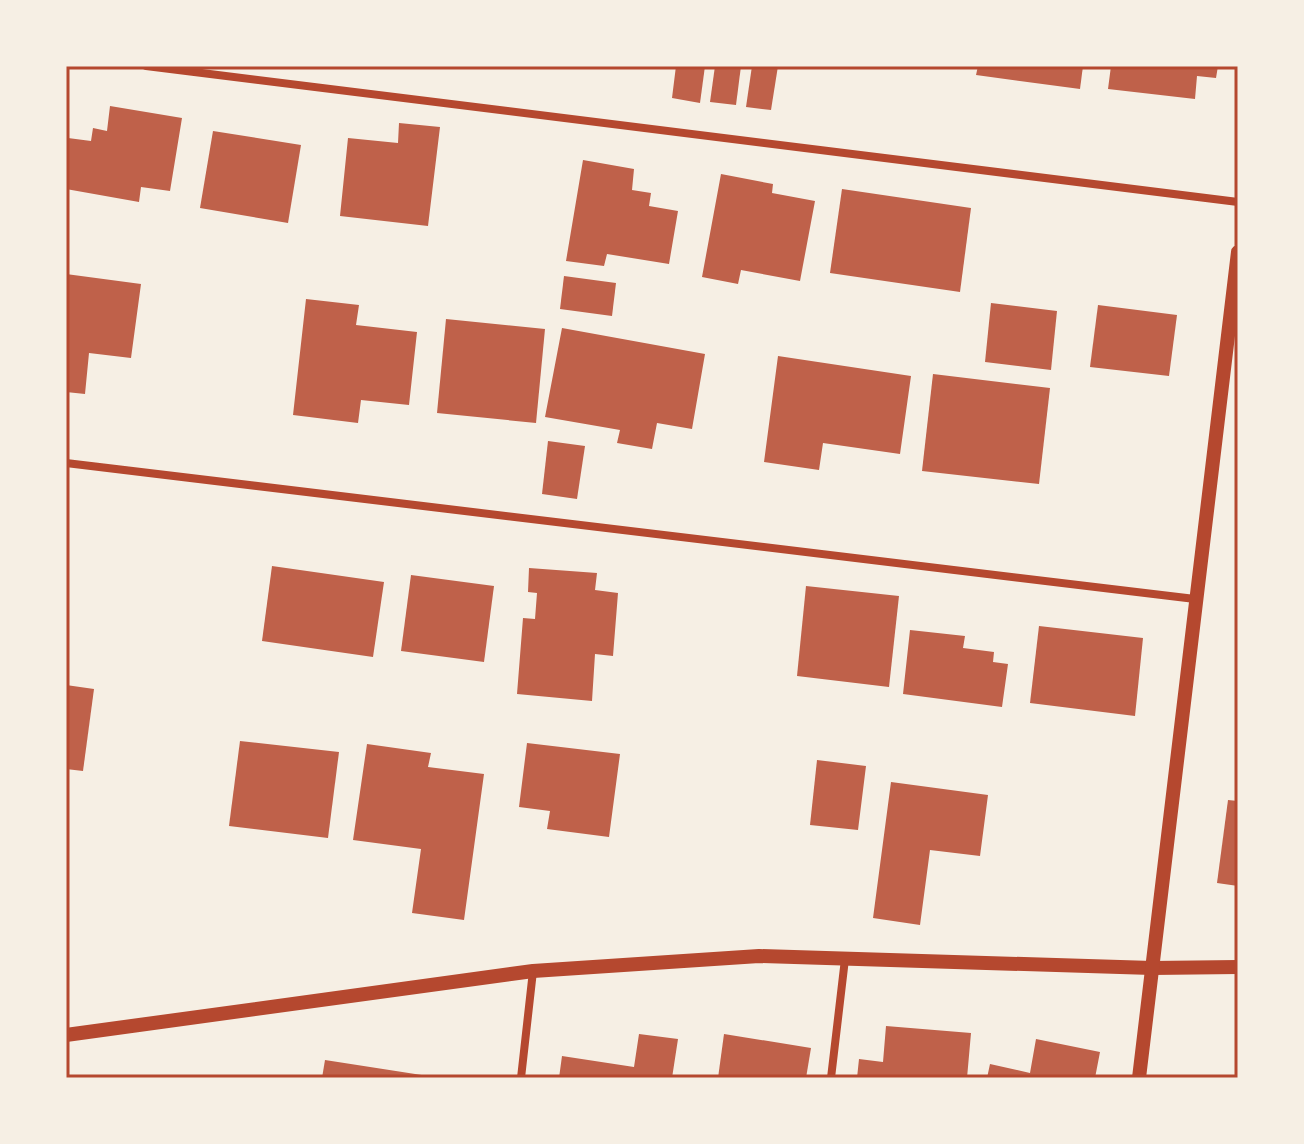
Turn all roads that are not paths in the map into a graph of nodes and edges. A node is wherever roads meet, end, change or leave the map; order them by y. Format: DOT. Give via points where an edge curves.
graph roads {
  1 [pos="146,66"];
  2 [pos="1238,202"];
  3 [pos="1238,252"];
  4 [pos="66,463"];
  5 [pos="1195,599"];
  6 [pos="845,959"];
  7 [pos="1238,967"];
  8 [pos="1152,968"];
  9 [pos="533,971"];
  10 [pos="66,1035"];
  11 [pos="521,1078"];
  12 [pos="831,1078"];
  13 [pos="1139,1078"];
  1 -- 2 [label="street"];
  3 -- 5 [label="street"];
  4 -- 5 [label="street"];
  5 -- 8 [label="street"];
  6 -- 8 [label="street"];
  6 -- 9 [label="street" via="759,956"];
  6 -- 12 [label="street"];
  7 -- 8 [label="street"];
  8 -- 13 [label="street"];
  9 -- 10 [label="street"];
  9 -- 11 [label="street"];
}
